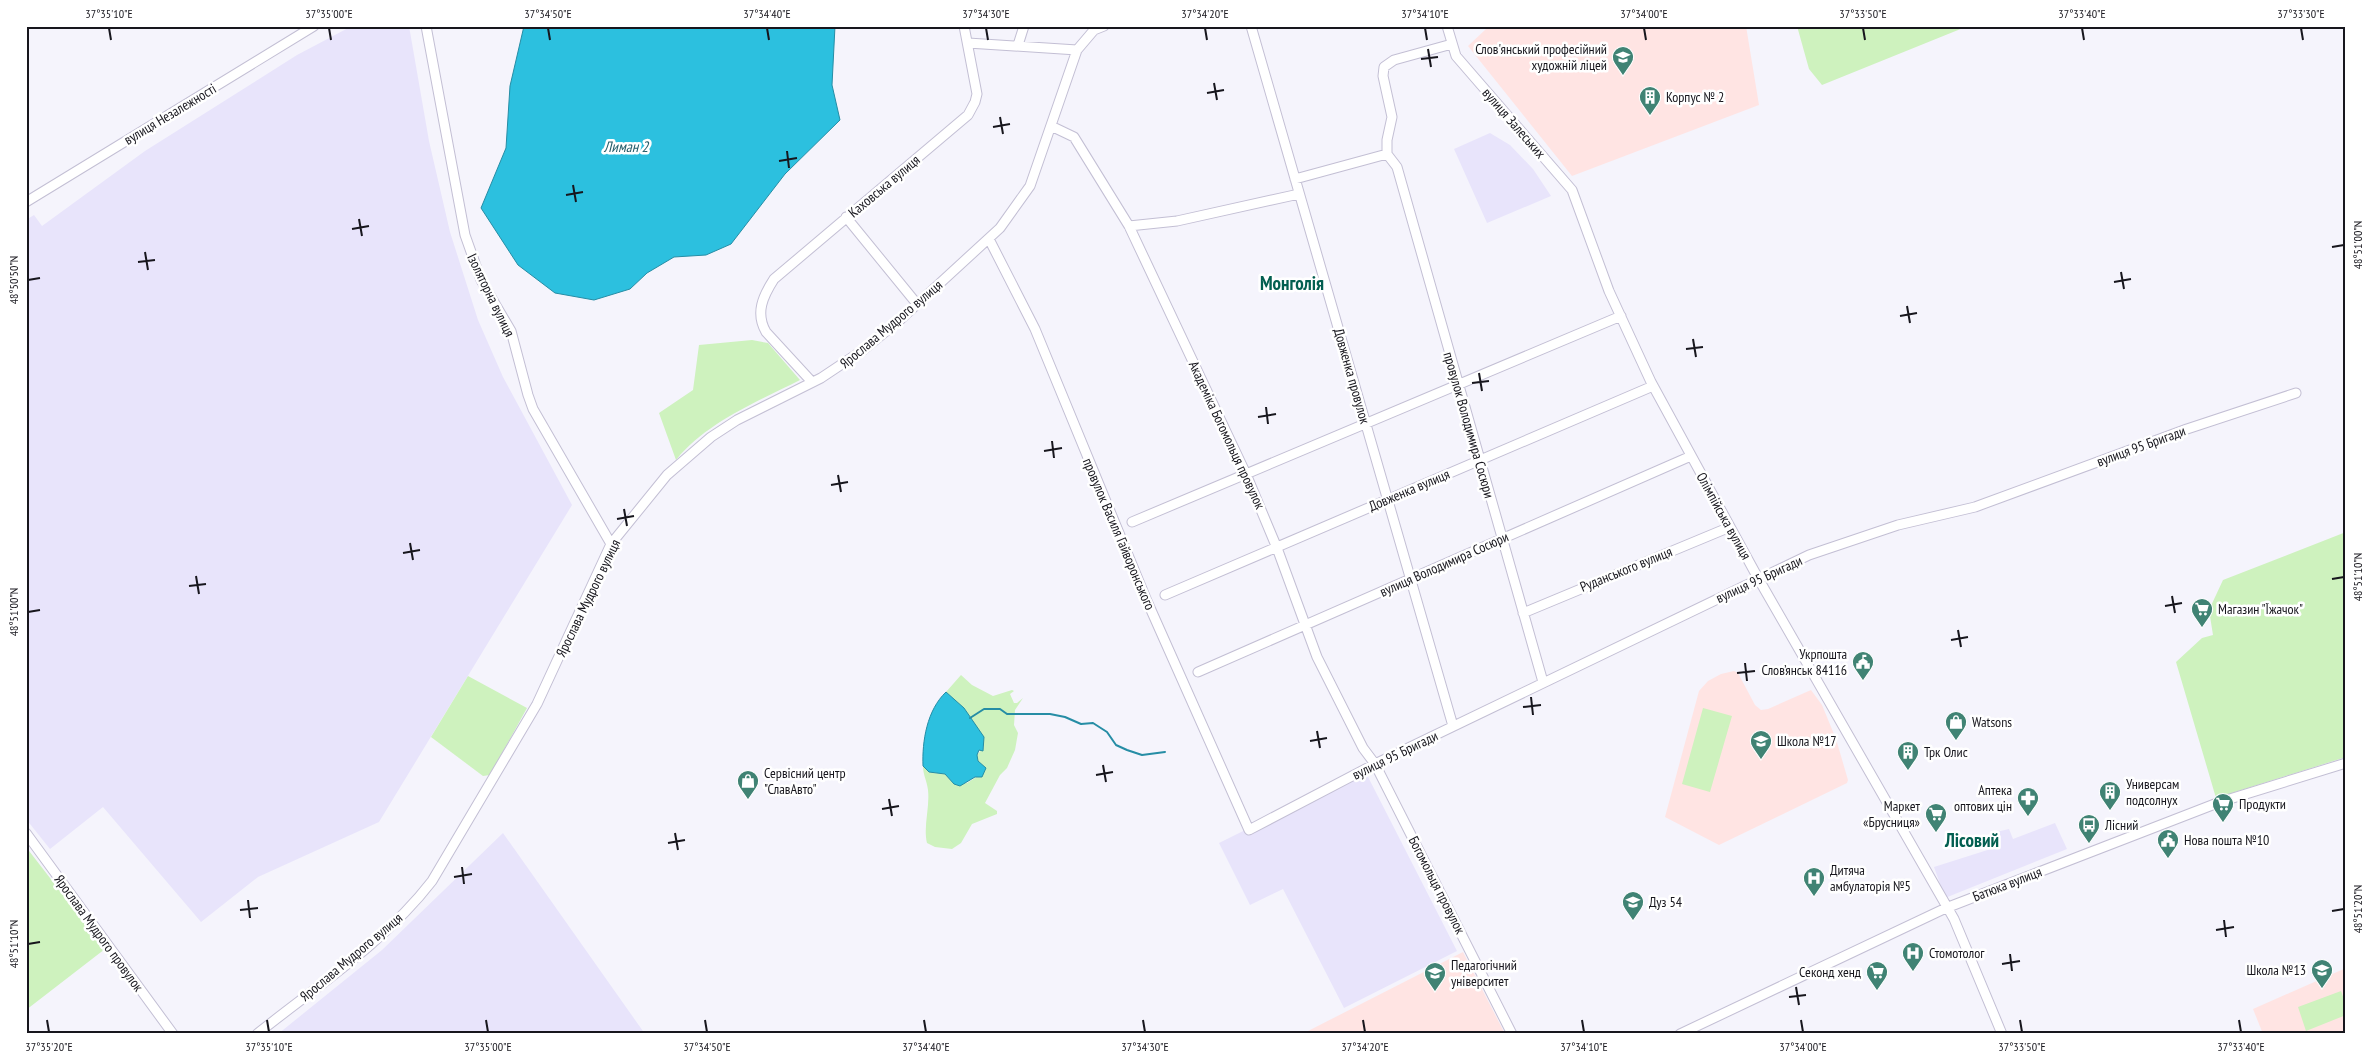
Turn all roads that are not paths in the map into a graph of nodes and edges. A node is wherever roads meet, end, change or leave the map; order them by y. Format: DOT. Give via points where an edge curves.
graph roads {
  1 [pos="314,26"];
  2 [pos="426,26"];
  3 [pos="964,26"];
  4 [pos="1024,26"];
  5 [pos="1104,26"];
  6 [pos="1250,26"];
  7 [pos="1447,26"];
  8 [pos="1095,28"];
  9 [pos="968,43"];
  10 [pos="1452,44"];
  11 [pos="1018,45"];
  12 [pos="1078,50"];
  13 [pos="1051,126"];
  14 [pos="1387,154"];
  15 [pos="1295,179"];
  16 [pos="1572,190"];
  17 [pos="1299,194"];
  18 [pos="26,202"];
  19 [pos="846,218"];
  20 [pos="1129,226"];
  21 [pos="988,239"];
  22 [pos="917,304"];
  23 [pos="1621,316"];
  24 [pos="812,382"];
  25 [pos="1458,385"];
  26 [pos="1653,386"];
  27 [pos="2296,393"];
  28 [pos="1366,424"];
  29 [pos="1691,456"];
  30 [pos="1479,460"];
  31 [pos="1246,474"];
  32 [pos="1388,500"];
  33 [pos="1132,522"];
  34 [pos="1730,527"];
  35 [pos="1502,539"];
  36 [pos="611,544"];
  37 [pos="1277,547"];
  38 [pos="1758,578"];
  39 [pos="1411,579"];
  40 [pos="1165,595"];
  41 [pos="1523,613"];
  42 [pos="1305,625"];
  43 [pos="1198,672"];
  44 [pos="1543,682"];
  45 [pos="1453,726"];
  46 [pos="2346,763"];
  47 [pos="1375,764"];
  48 [pos="1249,830"];
  49 [pos="26,833"];
  50 [pos="1946,908"];
  51 [pos="173,1034"];
  52 [pos="257,1034"];
  53 [pos="1512,1034"];
  54 [pos="1680,1034"];
  55 [pos="2002,1034"];
  1 -- 18 [label="street, вулиця Незалежності"];
  2 -- 36 [label="street, Ізоляторна вулиця" via="465,235 472,257 491,299 512,331 534,409"];
  3 -- 9 [label="street, Каховська вулиця"];
  4 -- 11 [label="street"];
  5 -- 8 [label="street, Ярослава Мудрого вулиця"];
  6 -- 15 [label="street, Довженка провулок"];
  7 -- 10 [label="street, вулиця Залеських"];
  8 -- 12 [label="street, Ярослава Мудрого вулиця"];
  9 -- 11 [label="street"];
  9 -- 19 [label="street, Каховська вулиця" via="976,94 968,115"];
  10 -- 14 [label="street" via="1394,60 1384,67 1392,118"];
  10 -- 16 [label="street, вулиця Залеських" via="1456,56"];
  11 -- 12 [label="street"];
  12 -- 13 [label="street, Ярослава Мудрого вулиця"];
  13 -- 20 [label="street, Академіка Богомольця провулок" via="1074,137"];
  13 -- 21 [label="street, Ярослава Мудрого вулиця" via="1030,186 1017,207"];
  14 -- 15 [label="street"];
  14 -- 25 [label="street, провулок Володимира Сосюри" via="1396,167"];
  15 -- 17 [label="street, Довженка провулок"];
  16 -- 23 [label="street, Олімпійська вулиця"];
  17 -- 20 [label="street" via="1177,221"];
  17 -- 28 [label="street, Довженка провулок"];
  19 -- 22 [label="street"];
  19 -- 24 [label="street, Каховська вулиця" via="774,279 761,304 762,325 766,332"];
  20 -- 31 [label="street, Академіка Богомольця провулок"];
  21 -- 22 [label="street, Ярослава Мудрого вулиця"];
  21 -- 48 [label="street, провулок Василя Гайворонського" via="1034,329 1147,601"];
  22 -- 24 [label="street, Ярослава Мудрого вулиця" via="863,350 833,372"];
  23 -- 25 [label="street"];
  23 -- 26 [label="street, Олімпійська вулиця"];
  24 -- 36 [label="street, Ярослава Мудрого вулиця" via="711,437 667,475"];
  25 -- 28 [label="street"];
  25 -- 30 [label="street, провулок Володимира Сосюри"];
  26 -- 29 [label="street, Олімпійська вулиця"];
  26 -- 30 [label="street, Довженка вулиця"];
  27 -- 38 [label="street, вулиця 95 Бригади" via="2187,429 1975,507 1898,525 1809,555"];
  28 -- 31 [label="street"];
  28 -- 32 [label="street, Довженка провулок"];
  29 -- 34 [label="street, Олімпійська вулиця"];
  29 -- 35 [label="street, вулиця Володимира Сосюри"];
  30 -- 32 [label="street, Довженка вулиця"];
  30 -- 35 [label="street, провулок Володимира Сосюри"];
  31 -- 33 [label="street"];
  31 -- 37 [label="street, Академіка Богомольця провулок"];
  32 -- 37 [label="street, Довженка вулиця"];
  32 -- 39 [label="street, Довженка провулок"];
  34 -- 38 [label="street, Олімпійська вулиця"];
  34 -- 41 [label="street, Руданського вулиця"];
  35 -- 39 [label="street, вулиця Володимира Сосюри"];
  35 -- 41 [label="street, провулок Володимира Сосюри"];
  36 -- 52 [label="street, Ярослава Мудрого вулиця" via="537,704 432,882 382,935"];
  37 -- 40 [label="street, Довженка вулиця"];
  37 -- 42 [label="street, Академіка Богомольця провулок"];
  38 -- 44 [label="street, вулиця 95 Бригади"];
  38 -- 50 [label="street, Олімпійська вулиця"];
  39 -- 42 [label="street, вулиця Володимира Сосюри"];
  39 -- 45 [label="street, Довженка провулок"];
  41 -- 44 [label="street, провулок Володимира Сосюри"];
  42 -- 43 [label="street, вулиця Володимира Сосюри"];
  42 -- 47 [label="street, Академіка Богомольця провулок" via="1317,657 1363,748"];
  44 -- 45 [label="street, вулиця 95 Бригади"];
  45 -- 47 [label="street, вулиця 95 Бригади"];
  46 -- 50 [label="street, Батюка вулиця" via="2220,802"];
  47 -- 48 [label="street, вулиця 95 Бригади"];
  47 -- 53 [label="street, Богомольця провулок"];
  49 -- 51 [label="street, Ярослава Мудрого провулок"];
  50 -- 54 [label="street, Батюка вулиця"];
  50 -- 55 [label="street, Олімпійська вулиця" via="1973,962"];
}
